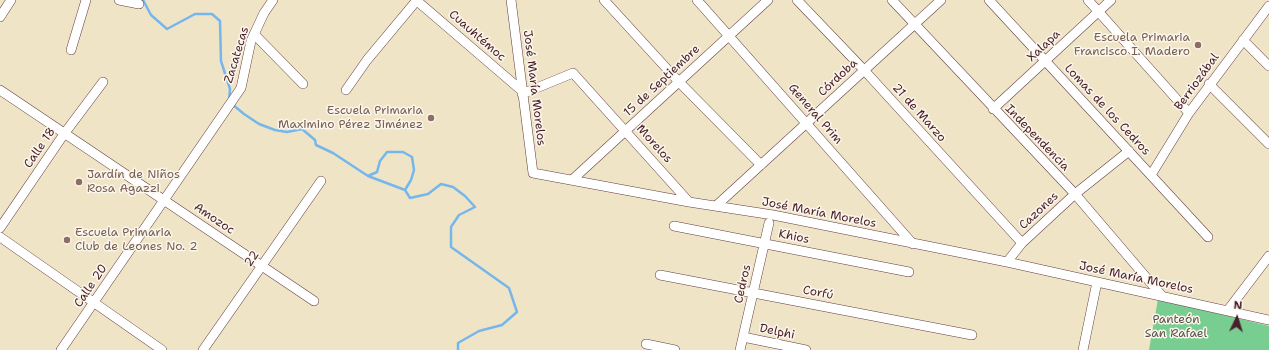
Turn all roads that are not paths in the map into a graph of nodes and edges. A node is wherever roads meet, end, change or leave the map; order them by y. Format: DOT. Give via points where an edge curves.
graph roads {
  1 [pos="11,0"];
  2 [pos="86,0"];
  3 [pos="119,0"];
  4 [pos="273,0"];
  5 [pos="417,0"];
  6 [pos="510,0"];
  7 [pos="604,0"];
  8 [pos="697,0"];
  9 [pos="768,0"];
  10 [pos="797,0"];
  11 [pos="892,0"];
  12 [pos="941,0"];
  13 [pos="988,0"];
  14 [pos="1088,0"];
  15 [pos="1111,0"];
  16 [pos="139,4"];
  17 [pos="1269,6"];
  18 [pos="1098,11"];
  19 [pos="0,17"];
  20 [pos="914,24"];
  21 [pos="254,34"];
  22 [pos="729,36"];
  23 [pos="1243,40"];
  24 [pos="71,50"];
  25 [pos="1045,61"];
  26 [pos="1269,66"];
  27 [pos="864,70"];
  28 [pos="103,82"];
  29 [pos="679,82"];
  30 [pos="303,84"];
  31 [pos="1209,84"];
  32 [pos="0,90"];
  33 [pos="346,90"];
  34 [pos="522,92"];
  35 [pos="993,109"];
  36 [pos="1189,113"];
  37 [pos="222,117"];
  38 [pos="807,123"];
  39 [pos="626,131"];
  40 [pos="64,134"];
  41 [pos="1269,144"];
  42 [pos="1129,151"];
  43 [pos="761,165"];
  44 [pos="1151,176"];
  45 [pos="572,180"];
  46 [pos="321,181"];
  47 [pos="1075,194"];
  48 [pos="163,200"];
  49 [pos="689,202"];
  50 [pos="717,206"];
  51 [pos="769,223"];
  52 [pos="674,226"];
  53 [pos="0,228"];
  54 [pos="0,237"];
  55 [pos="1208,237"];
  56 [pos="1022,243"];
  57 [pos="764,244"];
  58 [pos="914,244"];
  59 [pos="1269,256"];
  60 [pos="1007,262"];
  61 [pos="262,266"];
  62 [pos="909,272"];
  63 [pos="660,275"];
  64 [pos="1097,282"];
  65 [pos="753,293"];
  66 [pos="1162,296"];
  67 [pos="314,301"];
  68 [pos="94,302"];
  69 [pos="1228,310"];
  70 [pos="1269,320"];
  71 [pos="972,335"];
  72 [pos="743,337"];
  73 [pos="646,344"];
  74 [pos="61,350"];
  75 [pos="162,350"];
  76 [pos="203,350"];
  77 [pos="675,350"];
  78 [pos="740,350"];
  79 [pos="806,350"];
  80 [pos="1083,350"];
  1 -- 19 [label="street"];
  2 -- 24 [label="street"];
  3 -- 16 [label="street"];
  4 -- 21 [label="street, Zacatecas"];
  5 -- 33 [label="street" via="367,60"];
  5 -- 34 [label="street, Cuauhtémoc"];
  6 -- 34 [label="street, José María Morelos"];
  7 -- 29 [label="street"];
  8 -- 22 [label="street, General Prim"];
  9 -- 22 [label="street, 15 de Septiembre"];
  10 -- 27 [label="street, 21 de Marzo"];
  11 -- 20 [label="street, Independencia"];
  12 -- 20 [label="street, Córdoba"];
  13 -- 25 [label="street, Lomas de los Cedros"];
  14 -- 18 [label="street"];
  15 -- 18 [label="street, Xalapa"];
  17 -- 23 [label="street, Berriozábal"];
  18 -- 25 [label="street, Xalapa"];
  18 -- 36 [label="street"];
  20 -- 27 [label="street, Córdoba"];
  20 -- 35 [label="street, Independencia"];
  21 -- 30 [label="street"];
  21 -- 37 [label="street, Zacatecas" via="240,88"];
  22 -- 29 [label="street, 15 de Septiembre"];
  22 -- 38 [label="street, General Prim"];
  23 -- 26 [label="street"];
  23 -- 31 [label="street, Berriozábal"];
  25 -- 35 [label="street, Xalapa"];
  25 -- 42 [label="street, Lomas de los Cedros"];
  27 -- 38 [label="street, Córdoba"];
  27 -- 56 [label="street, 21 de Marzo"];
  28 -- 40 [label="street, Calle 18"];
  29 -- 39 [label="street, 15 de Septiembre"];
  29 -- 43 [label="street"];
  31 -- 36 [label="street, Berriozábal"];
  31 -- 41 [label="street"];
  32 -- 40 [label="street, Amozoc"];
  34 -- 39 [label="street, Morelos" via="573,73"];
  34 -- 45 [label="street, José María Morelos" via="533,173"];
  35 -- 47 [label="street, Independencia"];
  36 -- 44 [label="street, Berriozábal"];
  37 -- 48 [label="street, Calle 20"];
  38 -- 43 [label="street, Córdoba"];
  38 -- 58 [label="street, General Prim"];
  39 -- 45 [label="street, 15 de Septiembre"];
  39 -- 49 [label="street, Morelos"];
  40 -- 48 [label="street, Amozoc"];
  40 -- 53 [label="street, Calle 18"];
  42 -- 44 [label="street, Lomas de los Cedros"];
  42 -- 47 [label="street, Cazones"];
  43 -- 50 [label="street, Córdoba"];
  44 -- 55 [label="street, Lomas de los Cedros"];
  45 -- 49 [label="street, José María Morelos"];
  46 -- 61 [label="street, 22"];
  47 -- 56 [label="street, Cazones"];
  47 -- 66 [label="street, Independencia"];
  48 -- 61 [label="street, Amozoc"];
  48 -- 68 [label="street, Calle 20"];
  49 -- 50 [label="street, José María Morelos"];
  50 -- 58 [label="street, José María Morelos"];
  51 -- 57 [label="street, Cedros"];
  52 -- 57 [label="street, Khios"];
  54 -- 68 [label="street"];
  56 -- 60 [label="street, Cazones"];
  57 -- 62 [label="street, Khios"];
  57 -- 65 [label="street, Cedros"];
  58 -- 60 [label="street, José María Morelos"];
  59 -- 69 [label="street"];
  60 -- 64 [label="street, José María Morelos"];
  61 -- 67 [label="street, Amozoc"];
  61 -- 76 [label="street, 22"];
  63 -- 65 [label="street, Corfú"];
  64 -- 66 [label="street, José María Morelos"];
  64 -- 80 [label="street"];
  65 -- 71 [label="street, Corfú"];
  65 -- 72 [label="street, Cedros"];
  66 -- 69 [label="street, José María Morelos"];
  68 -- 74 [label="street, Calle 20"];
  68 -- 75 [label="street"];
  69 -- 70 [label="street, José María Morelos"];
  72 -- 78 [label="street, Cedros"];
  72 -- 79 [label="street, Delphi"];
  73 -- 77 [label="street"];
}
